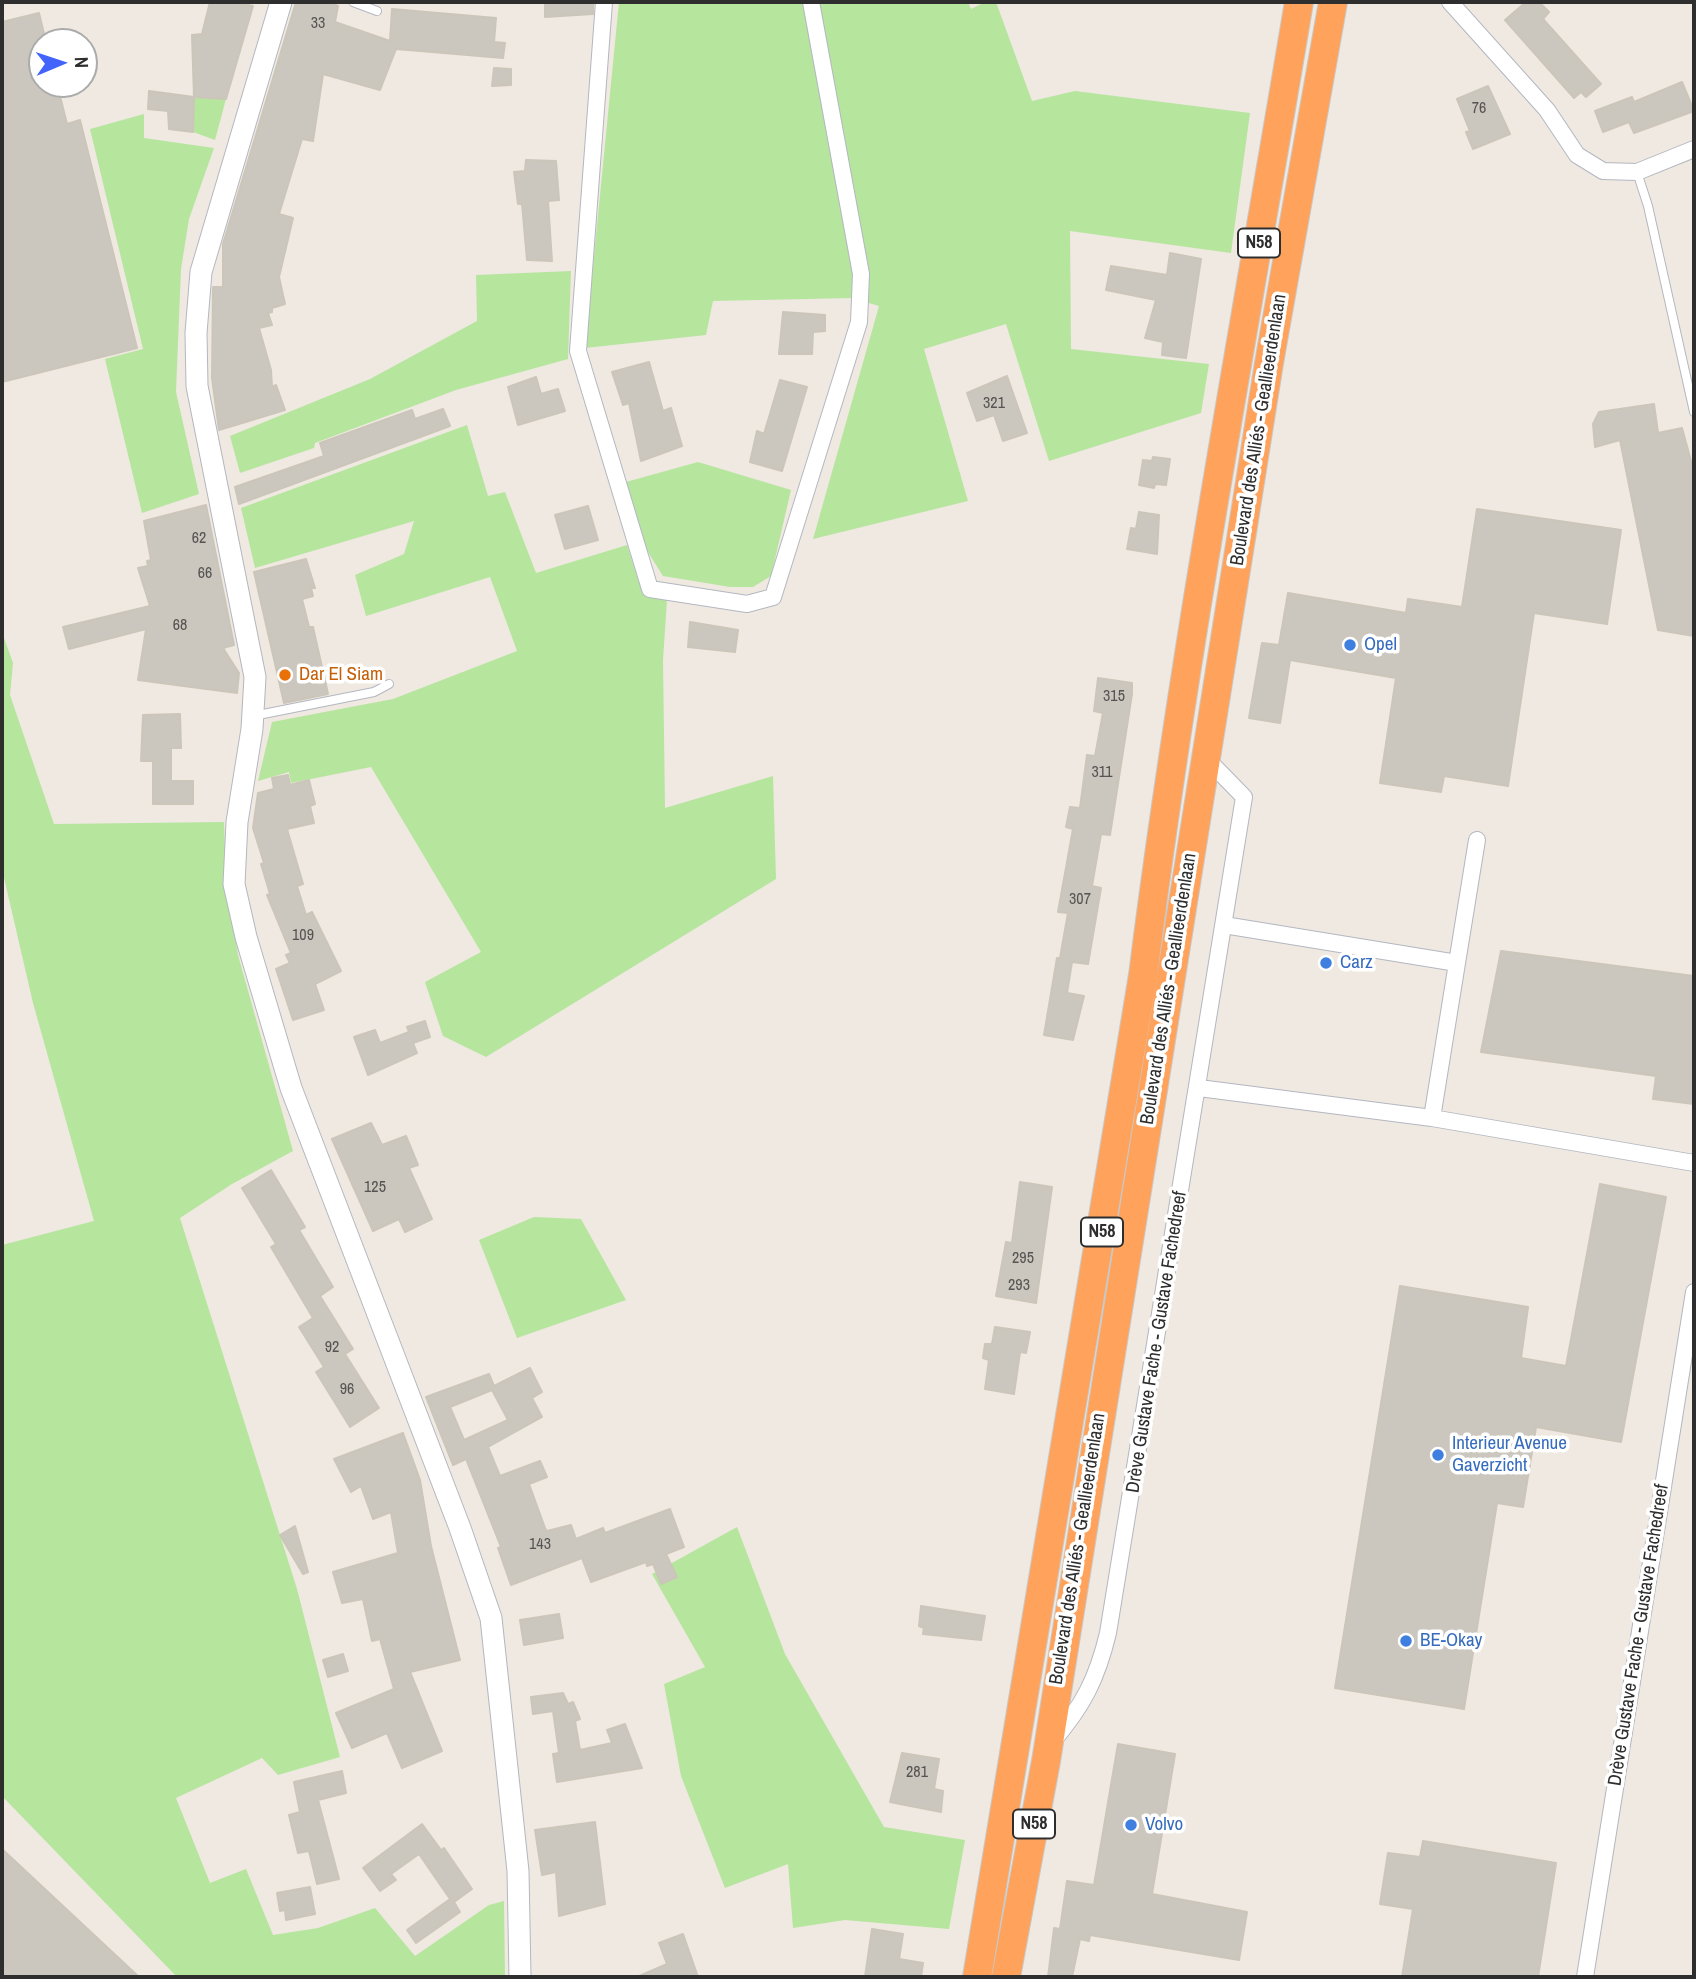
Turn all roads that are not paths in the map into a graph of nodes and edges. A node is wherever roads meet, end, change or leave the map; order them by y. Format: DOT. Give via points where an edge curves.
graph roads {
  1 [pos="281,2"];
  2 [pos="353,2"];
  3 [pos="604,2"];
  4 [pos="811,2"];
  5 [pos="1300,2"];
  6 [pos="1333,2"];
  7 [pos="1450,2"];
  8 [pos="377,11"];
  9 [pos="1694,149"];
  10 [pos="1637,172"];
  11 [pos="1694,412"];
  12 [pos="1213,611"];
  13 [pos="389,684"];
  14 [pos="253,716"];
  15 [pos="1190,754"];
  16 [pos="1477,840"];
  17 [pos="1224,925"];
  18 [pos="1457,963"];
  19 [pos="1199,1088"];
  20 [pos="1432,1118"];
  21 [pos="1694,1164"];
  22 [pos="1694,1293"];
  23 [pos="1048,1746"];
  24 [pos="520,1977"];
  25 [pos="977,1977"];
  26 [pos="1006,1977"];
  27 [pos="1585,1977"];
  1 -- 14 [label="street" via="201,272 196,333 197,386 255,677"];
  2 -- 8 [label="lane"];
  3 -- 4 [label="street" via="578,351 650,589 747,604 773,597 859,322 861,274"];
  5 -- 12 [label="highway, Boulevard des Alliés - Geallieerdenlaan / N58"];
  6 -- 12 [label="highway, Boulevard des Alliés - Geallieerdenlaan / N58" via="1269,363"];
  7 -- 10 [label="street" via="1547,110 1577,155 1603,172"];
  9 -- 10 [label="street"];
  10 -- 11 [label="lane"];
  12 -- 15 [label="highway, Boulevard des Alliés - Geallieerdenlaan / N58"];
  13 -- 14 [label="lane" via="374,692"];
  14 -- 24 [label="street" via="237,822 234,884 291,1088 491,1618 518,1871"];
  15 -- 17 [label="street, Drève Gustave Fache - Gustave Fachedreef" via="1244,797"];
  15 -- 23 [label="highway, Boulevard des Alliés - Geallieerdenlaan / N58"];
  15 -- 25 [label="highway, Boulevard des Alliés - Geallieerdenlaan / N58" via="1143,975"];
  16 -- 18 [label="street"];
  17 -- 18 [label="street"];
  17 -- 19 [label="street, Drève Gustave Fache - Gustave Fachedreef"];
  18 -- 20 [label="street"];
  19 -- 20 [label="street"];
  19 -- 23 [label="street, Drève Gustave Fache - Gustave Fachedreef" via="1108,1633 1098,1673 1076,1713"];
  20 -- 21 [label="street"];
  22 -- 27 [label="street, Drève Gustave Fache - Gustave Fachedreef"];
  23 -- 26 [label="highway, Boulevard des Alliés - Geallieerdenlaan / N58"];
}
